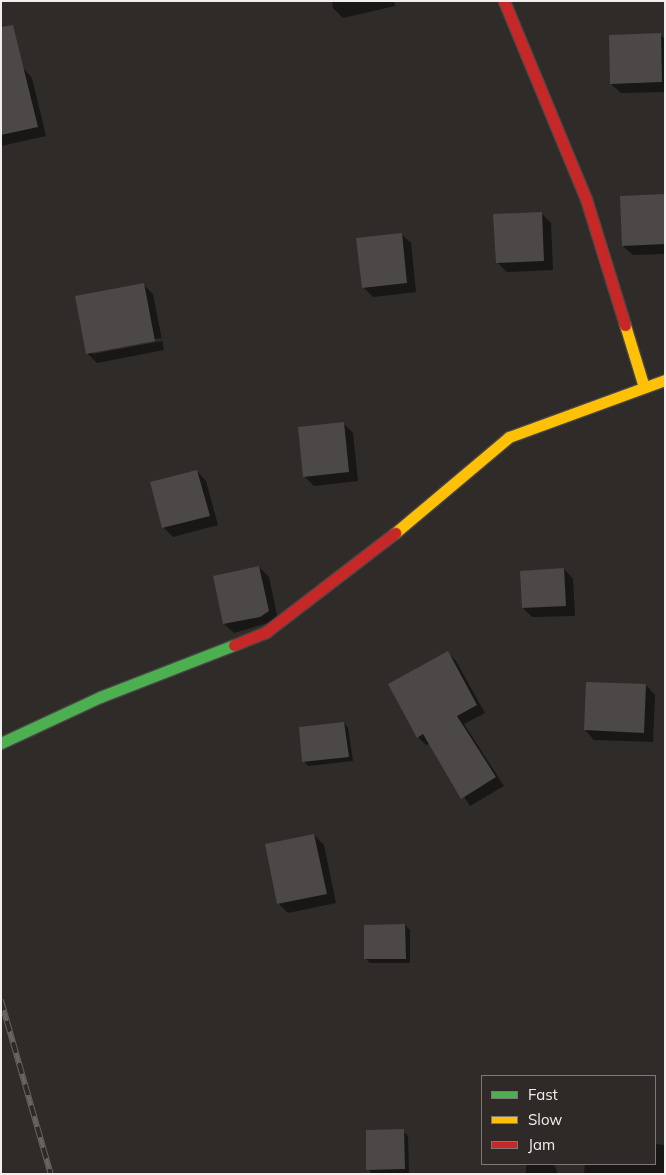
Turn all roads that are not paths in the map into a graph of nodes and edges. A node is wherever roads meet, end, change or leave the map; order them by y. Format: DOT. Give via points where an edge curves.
graph roads {
  1 [pos="504,1"];
  2 [pos="665,380"];
  3 [pos="644,387"];
  4 [pos="1,743"];
  1 -- 3 [label="street" via="586,198"];
  2 -- 3 [label="street"];
  3 -- 4 [label="street" via="509,437 361,562 266,632 100,697"];
}
